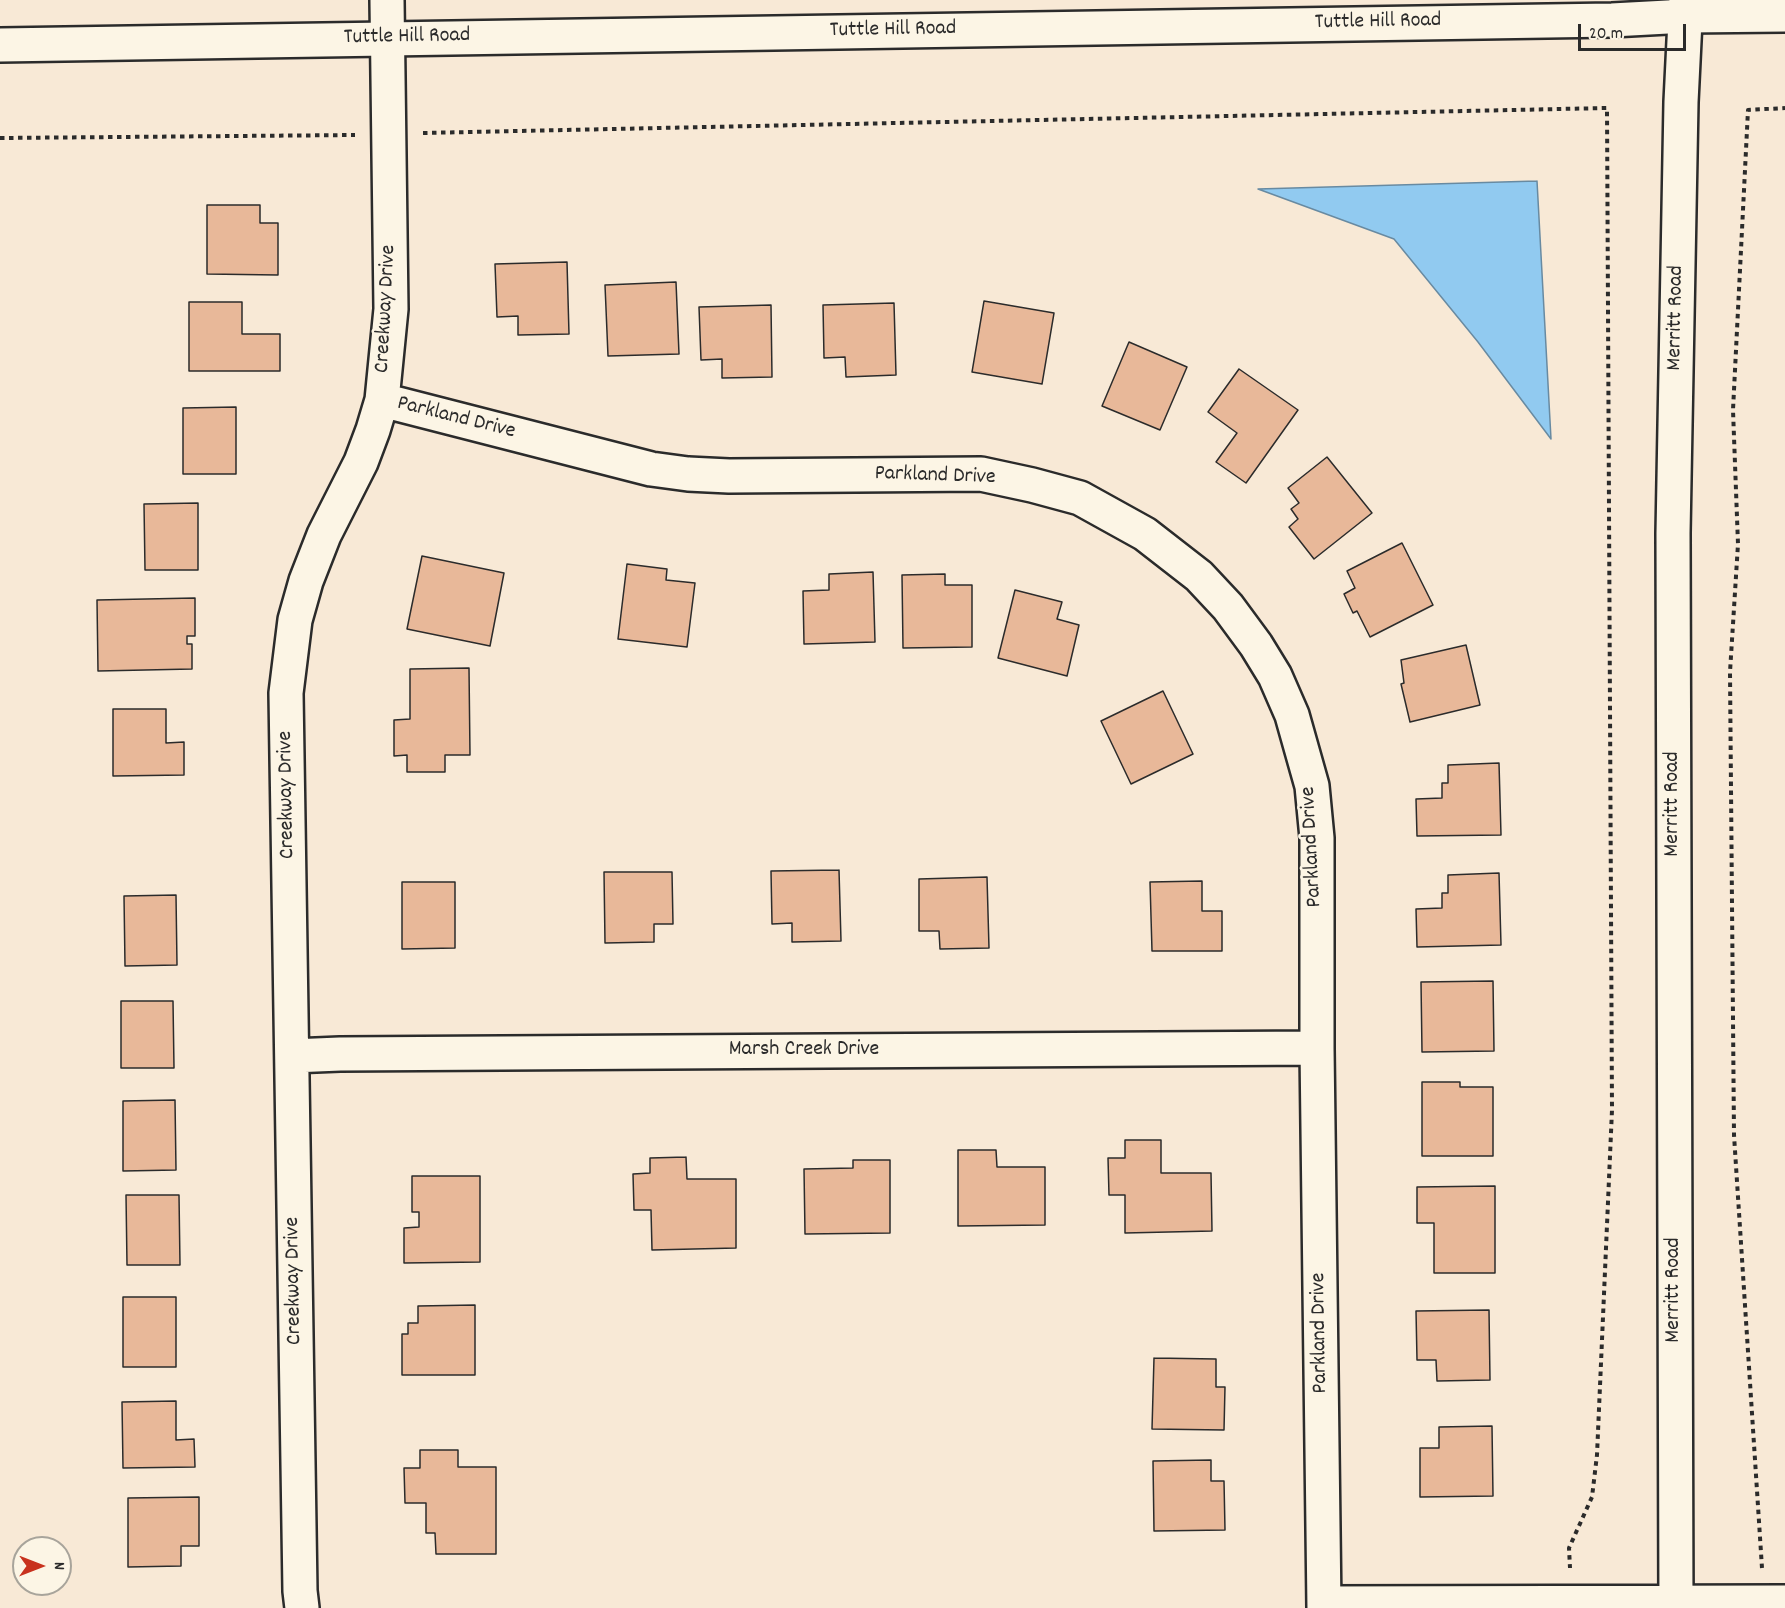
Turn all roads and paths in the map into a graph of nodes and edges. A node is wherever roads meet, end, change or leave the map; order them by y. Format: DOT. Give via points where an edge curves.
graph roads {
  1 [pos="387,0"];
  2 [pos="1686,8"];
  3 [pos="1785,15"];
  4 [pos="388,38"];
  5 [pos="0,45"];
  6 [pos="1785,108"];
  7 [pos="389,134"];
  8 [pos="0,138"];
  9 [pos="382,400"];
  10 [pos="1317,1048"];
  11 [pos="292,1056"];
  12 [pos="1775,1602"];
  13 [pos="1571,1604"];
  14 [pos="1324,1606"];
  15 [pos="1676,1606"];
  16 [pos="302,1608"];
  1 -- 4 [label="street, Creekway Drive"];
  2 -- 3 [label="street, Tuttle Hill Road"];
  2 -- 4 [label="street, Tuttle Hill Road" via="1600,20"];
  2 -- 15 [label="street, Merritt Road" via="1673,533"];
  4 -- 5 [label="street, Tuttle Hill Road"];
  4 -- 7 [label="street, Creekway Drive"];
  6 -- 12 [label="path" via="1748,110 1733,410 1738,544 1730,672 1734,1135"];
  7 -- 8 [label="path"];
  7 -- 9 [label="street, Creekway Drive" via="391,309"];
  7 -- 13 [label="path" via="1607,108 1612,1110 1597,1455 1592,1497 1569,1548"];
  9 -- 10 [label="street, Parkland Drive" via="651,469 688,474 981,474 1080,498 1145,534 1199,576 1228,607 1270,668 1292,715 1312,786 1317,838"];
  9 -- 11 [label="street, Creekway Drive" via="361,462 306,581 289,662 286,693"];
  10 -- 11 [label="street, Marsh Creek Drive"];
  10 -- 14 [label="street, Parkland Drive"];
  11 -- 16 [label="street, Creekway Drive"];
  12 -- 15 [label="street"];
  13 -- 14 [label="street"];
  13 -- 15 [label="street"];
}
